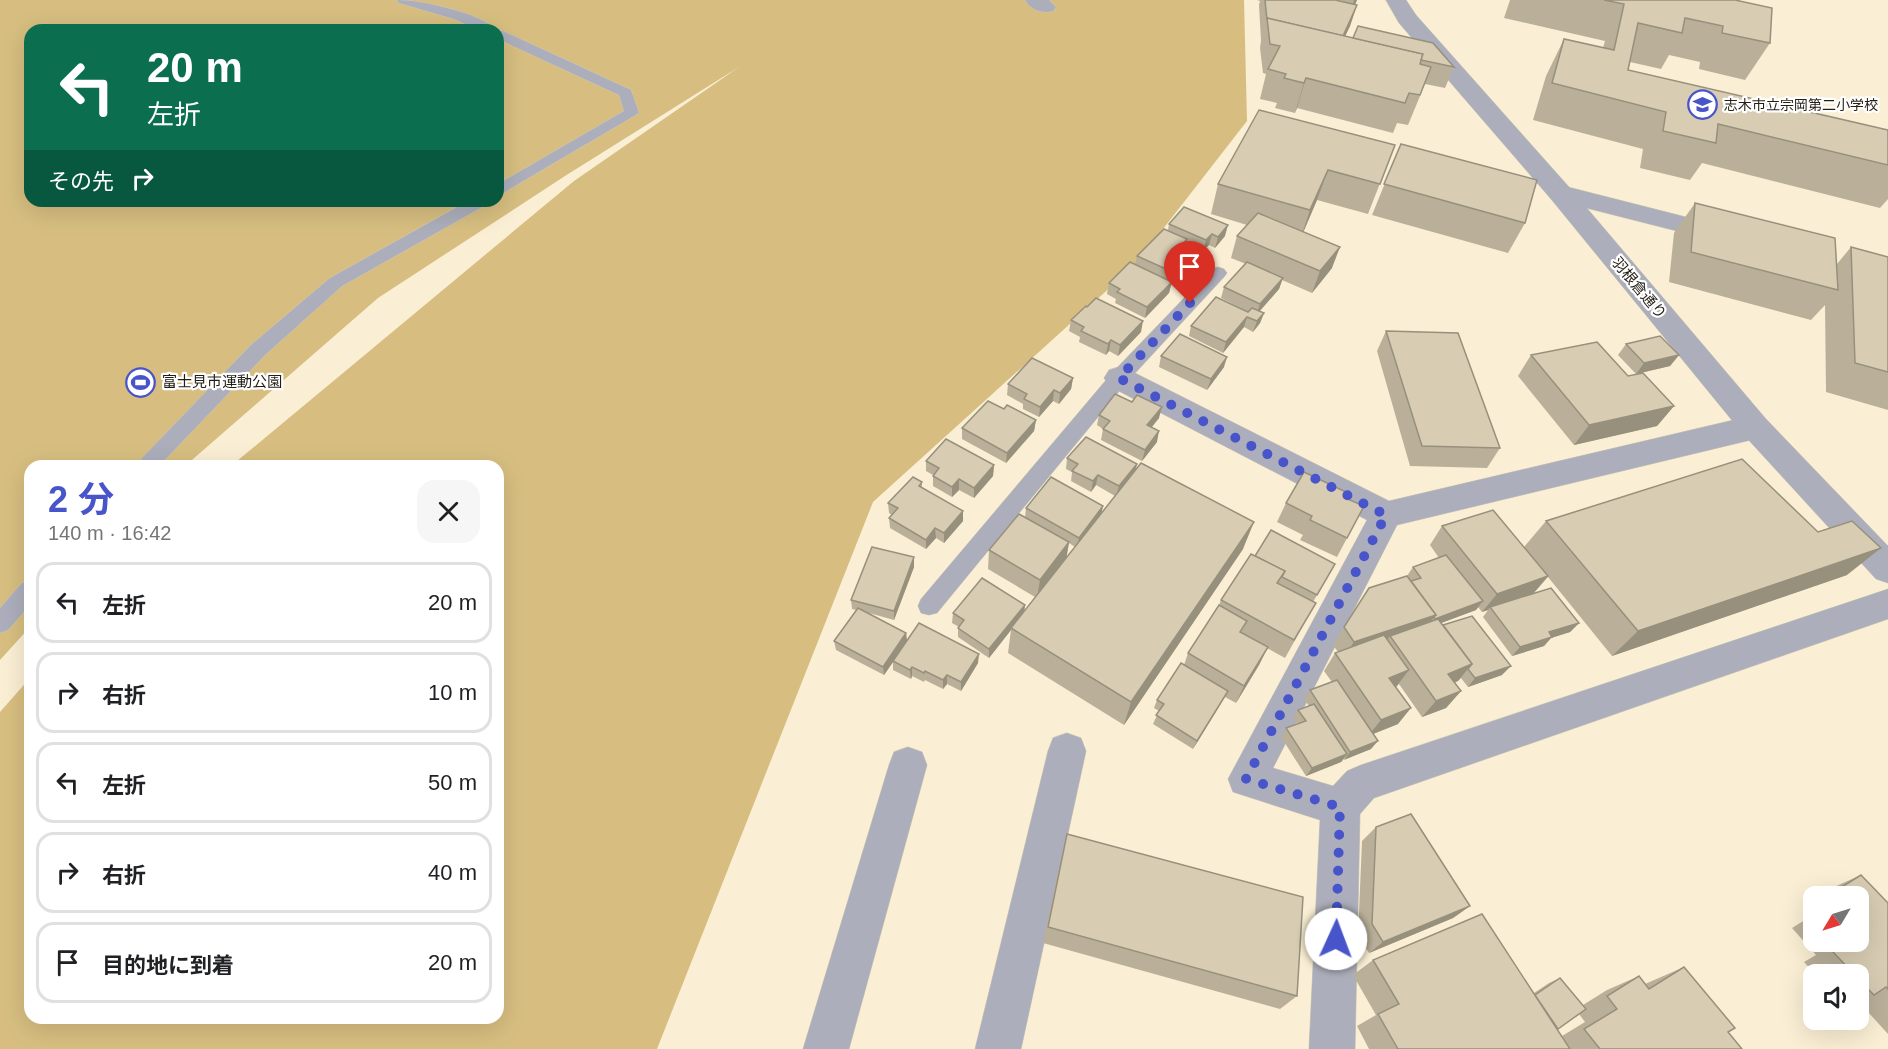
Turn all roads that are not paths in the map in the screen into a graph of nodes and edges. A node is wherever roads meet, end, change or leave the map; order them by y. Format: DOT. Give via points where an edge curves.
graph roads {
  1 [pos="404,0"];
  2 [pos="1396,0"];
  3 [pos="477,24"];
  4 [pos="504,37"];
  5 [pos="504,188"];
  6 [pos="1560,194"];
  7 [pos="469,207"];
  8 [pos="1752,242"];
  9 [pos="1218,273"];
  10 [pos="1119,378"];
  11 [pos="1755,427"];
  12 [pos="153,460"];
  13 [pos="1386,515"];
  14 [pos="1888,569"];
  15 [pos="24,597"];
  16 [pos="1888,604"];
  17 [pos="929,606"];
  18 [pos="0,623"];
  19 [pos="1067,751"];
  20 [pos="908,765"];
  21 [pos="1340,807"];
  22 [pos="826,1049"];
  23 [pos="998,1049"];
  24 [pos="1332,1049"];
  1 -- 3 [label="lane"];
  2 -- 6 [label="street, 羽根倉通り" via="1407,18"];
  4 -- 5 [label="lane" via="626,93 632,113"];
  6 -- 8 [label="street"];
  6 -- 11 [label="street, 羽根倉通り"];
  7 -- 12 [label="lane" via="336,282 258,350"];
  9 -- 10 [label="lane"];
  10 -- 13 [label="street"];
  10 -- 17 [label="lane"];
  11 -- 13 [label="street"];
  11 -- 14 [label="street, 羽根倉通り"];
  13 -- 21 [label="street" via="1246,779"];
  15 -- 18 [label="lane"];
  16 -- 21 [label="street" via="1361,784"];
  19 -- 23 [label="street"];
  20 -- 22 [label="street"];
  21 -- 24 [label="street"];
}
